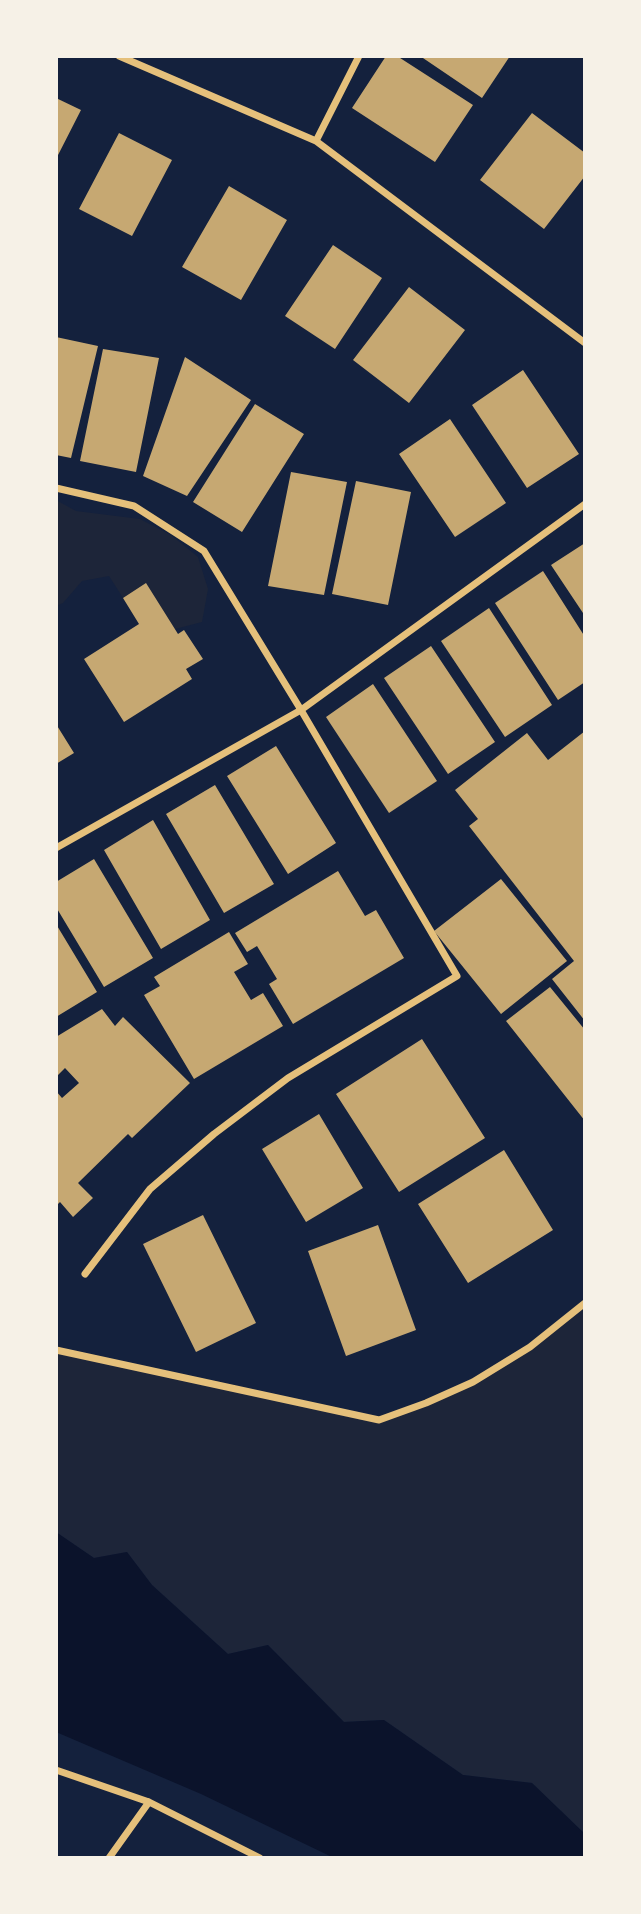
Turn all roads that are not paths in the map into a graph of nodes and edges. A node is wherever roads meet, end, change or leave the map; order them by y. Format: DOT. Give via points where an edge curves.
graph roads {
  1 [pos="119,56"];
  2 [pos="359,56"];
  3 [pos="316,141"];
  4 [pos="585,343"];
  5 [pos="56,488"];
  6 [pos="585,504"];
  7 [pos="301,710"];
  8 [pos="56,848"];
  9 [pos="85,1274"];
  10 [pos="585,1303"];
  11 [pos="56,1350"];
  12 [pos="56,1770"];
  13 [pos="149,1802"];
  14 [pos="109,1858"];
  15 [pos="260,1858"];
  1 -- 3 [label="street"];
  2 -- 3 [label="street"];
  3 -- 4 [label="street"];
  5 -- 7 [label="street" via="134,506 204,551"];
  6 -- 7 [label="street"];
  7 -- 8 [label="street"];
  7 -- 9 [label="street" via="457,976 288,1078 214,1134 150,1189"];
  10 -- 11 [label="street" via="530,1347 473,1382 379,1420"];
  12 -- 13 [label="street"];
  13 -- 14 [label="street"];
  13 -- 15 [label="street"];
}
